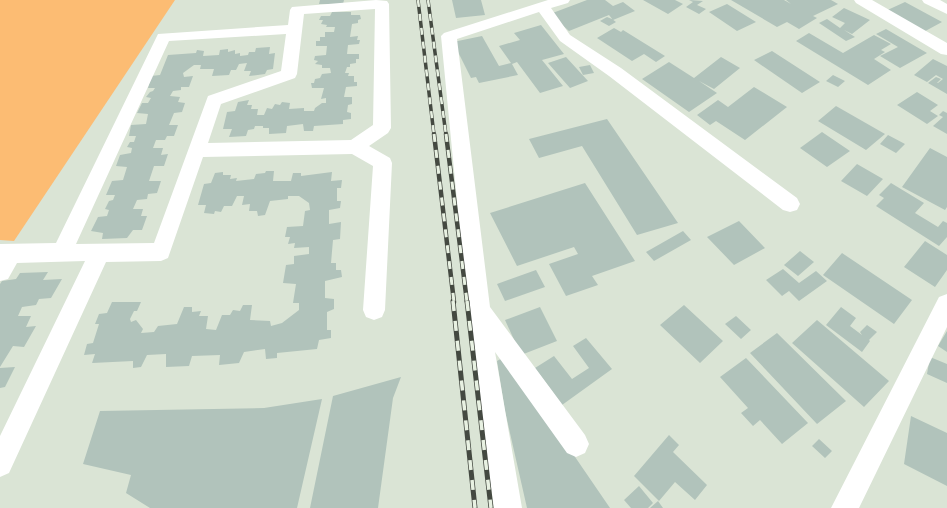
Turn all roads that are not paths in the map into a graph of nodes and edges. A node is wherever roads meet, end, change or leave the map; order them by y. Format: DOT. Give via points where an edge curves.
graph roads {
  1 [pos="562,0"];
  2 [pos="861,0"];
  3 [pos="929,0"];
  4 [pos="543,7"];
  5 [pos="947,10"];
  6 [pos="294,29"];
  7 [pos="947,50"];
  8 [pos="355,147"];
  9 [pos="196,150"];
  10 [pos="790,204"];
  11 [pos="62,252"];
  12 [pos="100,253"];
  13 [pos="5,254"];
  14 [pos="0,272"];
  15 [pos="947,304"];
  16 [pos="374,310"];
  17 [pos="480,311"];
  18 [pos="576,444"];
  19 [pos="0,464"];
  20 [pos="508,508"];
  21 [pos="845,508"];
  1 -- 4 [label="street"];
  2 -- 7 [label="street"];
  3 -- 5 [label="street"];
  4 -- 10 [label="street" via="565,38 615,72"];
  4 -- 17 [label="street" via="448,36"];
  6 -- 8 [label="street" via="297,10 382,4 382,128"];
  6 -- 9 [label="street" via="289,74 214,100"];
  6 -- 11 [label="street" via="163,37"];
  8 -- 9 [label="street"];
  8 -- 16 [label="street" via="383,163"];
  9 -- 12 [label="street" via="161,252"];
  11 -- 12 [label="street"];
  11 -- 13 [label="street"];
  12 -- 19 [label="street"];
  13 -- 14 [label="street"];
  15 -- 21 [label="street"];
  17 -- 18 [label="street"];
  17 -- 20 [label="street" via="484,356"];
}
